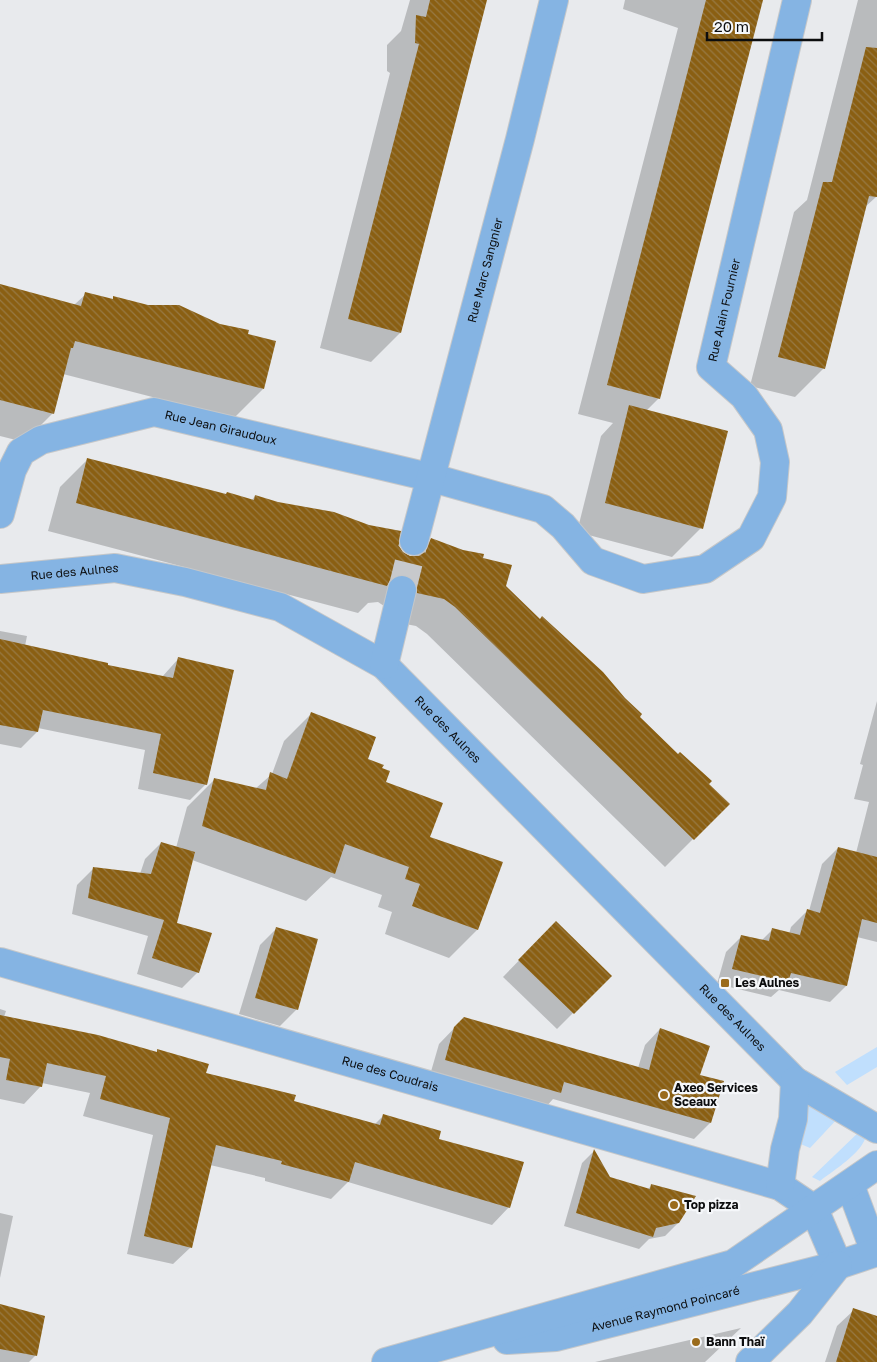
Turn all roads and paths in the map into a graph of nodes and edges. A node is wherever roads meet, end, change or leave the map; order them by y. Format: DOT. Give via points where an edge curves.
graph roads {
  1 [pos="554,0"];
  2 [pos="797,0"];
  3 [pos="429,477"];
  4 [pos="0,514"];
  5 [pos="414,541"];
  6 [pos="0,579"];
  7 [pos="402,590"];
  8 [pos="384,665"];
  9 [pos="0,962"];
  10 [pos="795,1081"];
  11 [pos="877,1129"];
  12 [pos="877,1165"];
  13 [pos="850,1185"];
  14 [pos="780,1186"];
  15 [pos="814,1209"];
  16 [pos="876,1252"];
  17 [pos="838,1265"];
  18 [pos="773,1282"];
  19 [pos="800,1313"];
  20 [pos="451,1344"];
  21 [pos="386,1362"];
  22 [pos="750,1362"];
  1 -- 3 [label="street, Rue Marc Sangnier"];
  2 -- 3 [label="street, Rue Alain Fournier" via="711,367 744,396 768,430 775,462 772,497 751,538 705,569 643,578 594,561 563,526 542,509"];
  3 -- 4 [label="street, Rue Jean Giraudoux" via="154,412 41,440 21,452 12,470"];
  3 -- 5 [label="street, Rue Marc Sangnier"];
  6 -- 8 [label="street, Rue des Aulnes" via="115,568 185,582 280,607"];
  7 -- 8 [label="street"];
  8 -- 10 [label="street, Rue des Aulnes"];
  9 -- 14 [label="street, Rue des Coudrais"];
  10 -- 11 [label="street, Rue des Aulnes"];
  10 -- 14 [label="street" via="793,1119"];
  12 -- 13 [label="street, Avenue Raymond Poincaré"];
  13 -- 15 [label="street, Avenue Raymond Poincaré"];
  13 -- 16 [label="street"];
  14 -- 15 [label="street"];
  15 -- 17 [label="street"];
  15 -- 20 [label="street, Avenue Raymond Poincaré" via="733,1264"];
  16 -- 17 [label="street, Avenue Raymond Poincaré"];
  17 -- 18 [label="street, Avenue Raymond Poincaré"];
  17 -- 19 [label="street"];
  18 -- 19 [label="street" via="791,1293"];
  18 -- 20 [label="street, Avenue Raymond Poincaré" via="556,1337"];
  19 -- 22 [label="street"];
  20 -- 21 [label="street, Avenue Raymond Poincaré"];
}
